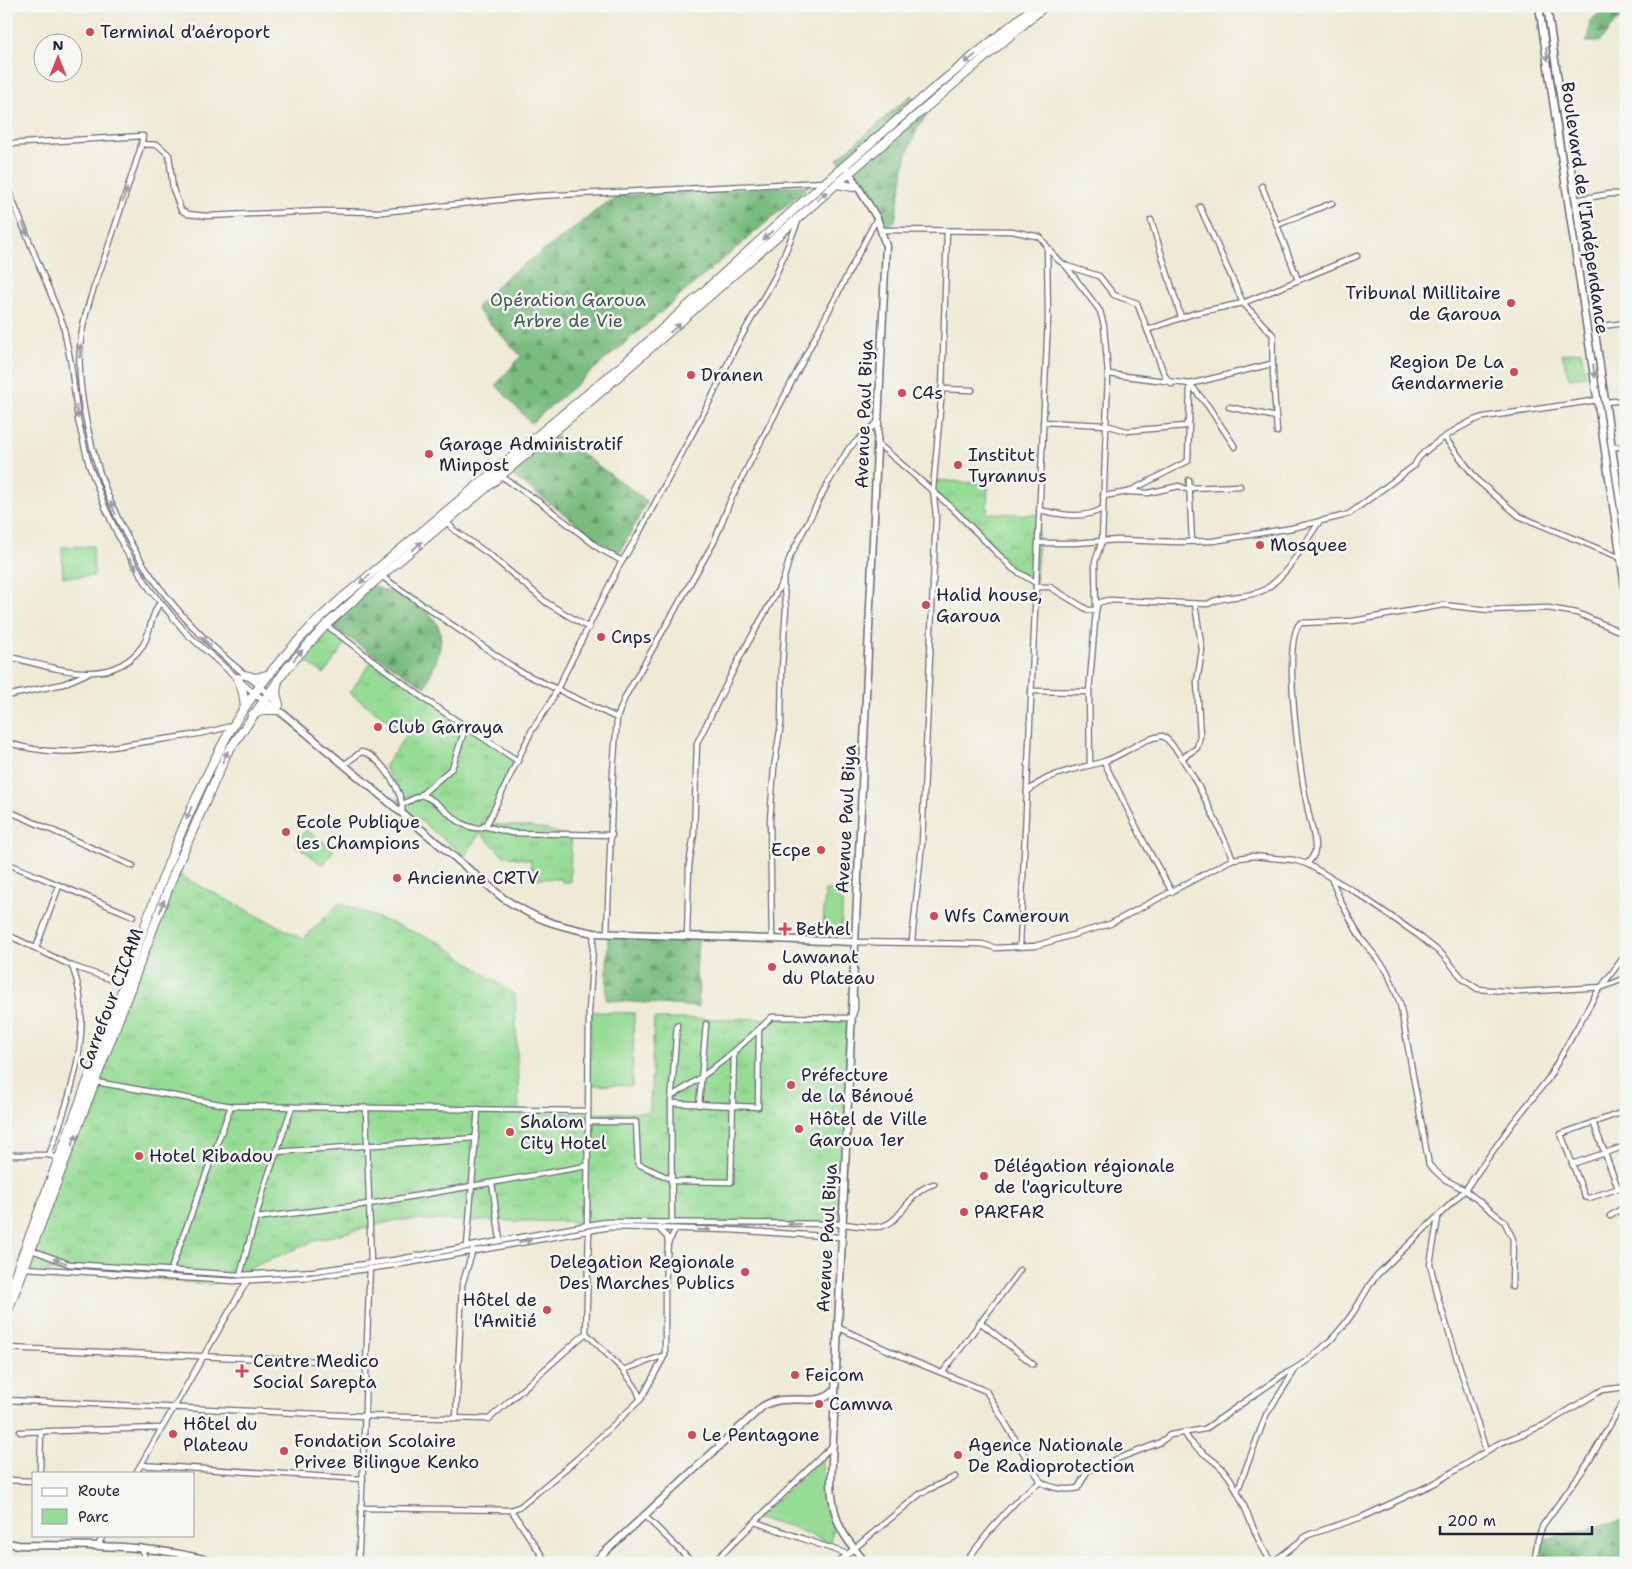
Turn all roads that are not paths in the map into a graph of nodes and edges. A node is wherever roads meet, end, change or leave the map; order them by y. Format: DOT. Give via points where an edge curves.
graph roads {
  1 [pos="1035,6"];
  2 [pos="1045,6"];
  3 [pos="1539,6"];
  4 [pos="1547,6"];
  5 [pos="6,144"];
  6 [pos="142,144"];
  7 [pos="845,172"];
  8 [pos="826,182"];
  9 [pos="6,184"];
  10 [pos="837,184"];
  11 [pos="1262,186"];
  12 [pos="853,187"];
  13 [pos="6,192"];
  14 [pos="860,192"];
  15 [pos="1626,194"];
  16 [pos="12,197"];
  17 [pos="1576,200"];
  18 [pos="1332,203"];
  19 [pos="1200,207"];
  20 [pos="800,216"];
  21 [pos="877,218"];
  22 [pos="1151,220"];
  23 [pos="1277,225"];
  24 [pos="882,230"];
  25 [pos="947,231"];
  26 [pos="1047,248"];
  27 [pos="1357,256"];
  28 [pos="1066,266"];
  29 [pos="1298,280"];
  30 [pos="1243,303"];
  31 [pos="1181,317"];
  32 [pos="1626,323"];
  33 [pos="1594,327"];
  34 [pos="1147,330"];
  35 [pos="1271,364"];
  36 [pos="1108,374"];
  37 [pos="1172,384"];
  38 [pos="1190,384"];
  39 [pos="942,389"];
  40 [pos="972,390"];
  41 [pos="1598,400"];
  42 [pos="1626,400"];
  43 [pos="1605,402"];
  44 [pos="1229,407"];
  45 [pos="1190,417"];
  46 [pos="1276,417"];
  47 [pos="878,422"];
  48 [pos="1042,422"];
  49 [pos="1106,425"];
  50 [pos="1276,432"];
  51 [pos="1444,438"];
  52 [pos="877,443"];
  53 [pos="1234,447"];
  54 [pos="1611,447"];
  55 [pos="1626,447"];
  56 [pos="501,476"];
  57 [pos="1189,480"];
  58 [pos="1240,486"];
  59 [pos="1189,489"];
  60 [pos="933,490"];
  61 [pos="1128,492"];
  62 [pos="1103,496"];
  63 [pos="1102,509"];
  64 [pos="1039,510"];
  65 [pos="1320,520"];
  66 [pos="446,521"];
  67 [pos="1102,541"];
  68 [pos="1192,541"];
  69 [pos="1038,543"];
  70 [pos="1626,543"];
  71 [pos="1621,558"];
  72 [pos="622,561"];
  73 [pos="1624,570"];
  74 [pos="381,576"];
  75 [pos="783,581"];
  76 [pos="1036,585"];
  77 [pos="157,586"];
  78 [pos="149,592"];
  79 [pos="1626,593"];
  80 [pos="160,603"];
  81 [pos="1195,604"];
  82 [pos="1096,610"];
  83 [pos="326,625"];
  84 [pos="589,628"];
  85 [pos="1626,634"];
  86 [pos="6,656"];
  87 [pos="272,673"];
  88 [pos="87,674"];
  89 [pos="241,677"];
  90 [pos="278,680"];
  91 [pos="260,687"];
  92 [pos="556,691"];
  93 [pos="1031,691"];
  94 [pos="1089,692"];
  95 [pos="255,694"];
  96 [pos="6,696"];
  97 [pos="265,697"];
  98 [pos="245,707"];
  99 [pos="278,708"];
  100 [pos="252,715"];
  101 [pos="618,718"];
  102 [pos="234,725"];
  103 [pos="466,726"];
  104 [pos="6,742"];
  105 [pos="1182,758"];
  106 [pos="518,761"];
  107 [pos="1104,762"];
  108 [pos="345,764"];
  109 [pos="1090,765"];
  110 [pos="1027,792"];
  111 [pos="421,795"];
  112 [pos="403,808"];
  113 [pos="6,810"];
  114 [pos="484,826"];
  115 [pos="612,835"];
  116 [pos="1233,859"];
  117 [pos="6,863"];
  118 [pos="1307,864"];
  119 [pos="133,866"];
  120 [pos="1331,878"];
  121 [pos="59,886"];
  122 [pos="1172,892"];
  123 [pos="133,916"];
  124 [pos="594,933"];
  125 [pos="607,933"];
  126 [pos="6,934"];
  127 [pos="687,937"];
  128 [pos="772,940"];
  129 [pos="912,941"];
  130 [pos="855,942"];
  131 [pos="1020,946"];
  132 [pos="36,948"];
  133 [pos="1626,954"];
  134 [pos="72,966"];
  135 [pos="1626,978"];
  136 [pos="110,979"];
  137 [pos="1604,987"];
  138 [pos="852,1018"];
  139 [pos="706,1024"];
  140 [pos="677,1025"];
  141 [pos="759,1029"];
  142 [pos="734,1053"];
  143 [pos="702,1079"];
  144 [pos="96,1082"];
  145 [pos="672,1096"];
  146 [pos="671,1103"];
  147 [pos="700,1105"];
  148 [pos="230,1106"];
  149 [pos="292,1107"];
  150 [pos="366,1108"];
  151 [pos="732,1108"];
  152 [pos="478,1109"];
  153 [pos="1626,1110"];
  154 [pos="588,1111"];
  155 [pos="588,1122"];
  156 [pos="1593,1122"];
  157 [pos="476,1138"];
  158 [pos="367,1146"];
  159 [pos="1626,1146"];
  160 [pos="276,1152"];
  161 [pos="1605,1153"];
  162 [pos="6,1154"];
  163 [pos="49,1155"];
  164 [pos="59,1158"];
  165 [pos="1572,1164"];
  166 [pos="587,1166"];
  167 [pos="671,1180"];
  168 [pos="492,1184"];
  169 [pos="934,1184"];
  170 [pos="1626,1186"];
  171 [pos="473,1187"];
  172 [pos="1618,1188"];
  173 [pos="1466,1190"];
  174 [pos="369,1204"];
  175 [pos="1626,1206"];
  176 [pos="1610,1216"];
  177 [pos="256,1218"];
  178 [pos="1438,1218"];
  179 [pos="672,1223"];
  180 [pos="843,1224"];
  181 [pos="586,1225"];
  182 [pos="659,1229"];
  183 [pos="676,1229"];
  184 [pos="589,1231"];
  185 [pos="840,1237"];
  186 [pos="500,1240"];
  187 [pos="668,1243"];
  188 [pos="467,1246"];
  189 [pos="32,1250"];
  190 [pos="473,1250"];
  191 [pos="371,1266"];
  192 [pos="25,1268"];
  193 [pos="1020,1270"];
  194 [pos="170,1272"];
  195 [pos="240,1275"];
  196 [pos="10,1279"];
  197 [pos="248,1281"];
  198 [pos="1512,1287"];
  199 [pos="6,1298"];
  200 [pos="6,1316"];
  201 [pos="980,1322"];
  202 [pos="837,1327"];
  203 [pos="586,1333"];
  204 [pos="6,1348"];
  205 [pos="665,1355"];
  206 [pos="203,1357"];
  207 [pos="366,1363"];
  208 [pos="1033,1364"];
  209 [pos="1296,1369"];
  210 [pos="623,1370"];
  211 [pos="943,1372"];
  212 [pos="1626,1386"];
  213 [pos="834,1392"];
  214 [pos="1626,1397"];
  215 [pos="641,1399"];
  216 [pos="6,1400"];
  217 [pos="820,1400"];
  218 [pos="175,1407"];
  219 [pos="834,1411"];
  220 [pos="363,1416"];
  221 [pos="456,1419"];
  222 [pos="161,1428"];
  223 [pos="41,1431"];
  224 [pos="20,1432"];
  225 [pos="1185,1434"];
  226 [pos="831,1447"];
  227 [pos="1486,1451"];
  228 [pos="141,1465"];
  229 [pos="40,1472"];
  230 [pos="137,1472"];
  231 [pos="955,1477"];
  232 [pos="364,1479"];
  233 [pos="6,1480"];
  234 [pos="32,1482"];
  235 [pos="1041,1482"];
  236 [pos="1237,1492"];
  237 [pos="362,1508"];
  238 [pos="511,1510"];
  239 [pos="644,1515"];
  240 [pos="755,1522"];
  241 [pos="103,1536"];
  242 [pos="6,1543"];
  243 [pos="19,1545"];
  244 [pos="98,1546"];
  245 [pos="6,1547"];
  246 [pos="141,1548"];
  247 [pos="853,1548"];
  248 [pos="847,1554"];
  249 [pos="215,1562"];
  250 [pos="147,1563"];
  251 [pos="358,1563"];
  252 [pos="547,1563"];
  253 [pos="593,1563"];
  254 [pos="693,1563"];
  255 [pos="713,1563"];
  256 [pos="837,1563"];
  257 [pos="866,1563"];
  258 [pos="965,1563"];
  259 [pos="1272,1563"];
  260 [pos="1534,1563"];
  1 -- 7 [label="main road, one-way" via="933,89"];
  2 -- 7 [label="main road"];
  3 -- 41 [label="main road, Boulevard de l'Indépendance, one-way"];
  4 -- 17 [label="main road, Boulevard de l'Indépendance"];
  5 -- 6 [label="street" via="143,136"];
  6 -- 8 [label="street" via="158,145 169,155 173,189 181,210 207,216 382,212 537,196"];
  77 -- 6 [label="street, one-way" via="122,529 100,473 84,410 79,361 90,300"];
  7 -- 8 [label="main road"];
  7 -- 10 [label="main road, Carrefour CICAM"];
  7 -- 12 [label="main road, Avenue Paul Biya"];
  7 -- 14 [label="main road, Avenue Paul Biya"];
  8 -- 87 [label="main road, one-way" via="627,361 330,608"];
  9 -- 16 [label="street"];
  10 -- 12 [label="main road"];
  20 -- 10 [label="main road, Carrefour CICAM, one-way"];
  11 -- 23 [label="street"];
  12 -- 14 [label="main road, Avenue Paul Biya"];
  13 -- 16 [label="street"];
  14 -- 21 [label="main road, Avenue Paul Biya"];
  15 -- 17 [label="street"];
  16 -- 78 [label="street, one-way" via="63,324 78,420 94,478 123,546"];
  17 -- 33 [label="main road, Boulevard de l'Indépendance"];
  18 -- 23 [label="street"];
  19 -- 30 [label="street"];
  56 -- 20 [label="main road, Carrefour CICAM, one-way"];
  20 -- 72 [label="street" via="775,277"];
  21 -- 24 [label="main road, Avenue Paul Biya"];
  21 -- 101 [label="street" via="731,499 714,542 625,697"];
  22 -- 31 [label="street"];
  23 -- 29 [label="street"];
  24 -- 25 [label="street"];
  24 -- 47 [label="main road, Avenue Paul Biya" via="886,246"];
  25 -- 26 [label="street" via="1030,233 1040,236"];
  25 -- 39 [label="street"];
  26 -- 28 [label="street"];
  26 -- 48 [label="street" via="1048,318"];
  27 -- 29 [label="street"];
  28 -- 34 [label="street" via="1099,276 1114,295 1134,300"];
  28 -- 36 [label="street" via="1103,318"];
  29 -- 30 [label="street"];
  30 -- 31 [label="street"];
  30 -- 35 [label="street" via="1273,335"];
  31 -- 34 [label="street"];
  32 -- 33 [label="street"];
  33 -- 43 [label="main road, Boulevard de l'Indépendance"];
  34 -- 37 [label="street" via="1165,376"];
  35 -- 38 [label="street"];
  35 -- 46 [label="street"];
  36 -- 37 [label="street"];
  36 -- 49 [label="street"];
  37 -- 38 [label="street"];
  38 -- 45 [label="street"];
  38 -- 53 [label="street"];
  39 -- 40 [label="street"];
  39 -- 60 [label="street"];
  41 -- 51 [label="street" via="1478,418"];
  41 -- 71 [label="main road, Boulevard de l'Indépendance"];
  42 -- 43 [label="street"];
  43 -- 54 [label="main road, Boulevard de l'Indépendance"];
  44 -- 46 [label="street"];
  45 -- 49 [label="street" via="1185,426 1127,431"];
  45 -- 61 [label="street" via="1188,461"];
  46 -- 50 [label="street"];
  47 -- 52 [label="main road, Avenue Paul Biya"];
  47 -- 75 [label="street" via="849,448 840,461 790,557"];
  48 -- 49 [label="street"];
  48 -- 64 [label="street"];
  49 -- 62 [label="street"];
  51 -- 65 [label="street" via="1388,487 1349,514"];
  51 -- 71 [label="street" via="1478,481 1519,516"];
  52 -- 60 [label="street"];
  52 -- 130 [label="main road, Avenue Paul Biya"];
  54 -- 55 [label="street"];
  54 -- 70 [label="main road, Boulevard de l'Indépendance"];
  56 -- 66 [label="main road, Carrefour CICAM"];
  56 -- 72 [label="street" via="600,549"];
  57 -- 59 [label="street"];
  58 -- 59 [label="street"];
  59 -- 61 [label="street" via="1179,486 1142,494"];
  59 -- 68 [label="street"];
  60 -- 76 [label="street" via="1013,569"];
  60 -- 129 [label="street" via="936,515 922,843"];
  61 -- 62 [label="street"];
  62 -- 63 [label="street"];
  63 -- 64 [label="street" via="1076,516"];
  63 -- 67 [label="street"];
  64 -- 69 [label="street"];
  65 -- 68 [label="street" via="1282,530 1213,541"];
  65 -- 81 [label="street" via="1290,566 1263,590 1208,604"];
  74 -- 66 [label="main road, Carrefour CICAM, one-way"];
  66 -- 84 [label="street" via="547,603"];
  67 -- 68 [label="street"];
  67 -- 69 [label="street"];
  67 -- 82 [label="street" via="1095,562"];
  69 -- 76 [label="street"];
  71 -- 73 [label="main road, Boulevard de l'Indépendance"];
  72 -- 84 [label="street"];
  73 -- 79 [label="main road, Boulevard de l'Indépendance"];
  74 -- 83 [label="main road, Carrefour CICAM"];
  74 -- 92 [label="street" via="519,671"];
  75 -- 127 [label="street" via="697,743"];
  75 -- 128 [label="street" via="786,608 781,724 770,820"];
  76 -- 82 [label="street" via="1050,587 1082,607"];
  76 -- 93 [label="street"];
  77 -- 78 [label="street"];
  89 -- 77 [label="street, one-way"];
  78 -- 80 [label="street"];
  80 -- 88 [label="street" via="144,643 130,659"];
  80 -- 89 [label="street" via="187,634"];
  81 -- 82 [label="street" via="1108,600 1098,602"];
  81 -- 105 [label="street" via="1202,650 1197,682 1200,736 1197,748"];
  82 -- 94 [label="street"];
  90 -- 83 [label="main road, Carrefour CICAM, one-way"];
  83 -- 103 [label="street"];
  84 -- 92 [label="street"];
  85 -- 118 [label="street" via="1577,613 1548,608 1489,610 1443,605 1353,621 1300,623 1297,626 1292,679 1307,805 1316,846"];
  86 -- 88 [label="street"];
  87 -- 89 [label="main road"];
  87 -- 91 [label="main road"];
  88 -- 96 [label="street" via="63,684"];
  89 -- 91 [label="street"];
  89 -- 95 [label="street"];
  89 -- 98 [label="main road"];
  90 -- 97 [label="main road, Carrefour CICAM"];
  90 -- 99 [label="main road"];
  91 -- 95 [label="main road"];
  91 -- 97 [label="main road"];
  92 -- 101 [label="street"];
  92 -- 106 [label="street"];
  93 -- 94 [label="street"];
  93 -- 110 [label="street"];
  94 -- 109 [label="street"];
  95 -- 97 [label="main road"];
  95 -- 98 [label="main road"];
  97 -- 99 [label="main road"];
  97 -- 100 [label="main road, Carrefour CICAM"];
  98 -- 102 [label="main road"];
  99 -- 100 [label="main road"];
  99 -- 108 [label="main road"];
  144 -- 100 [label="main road, Carrefour CICAM, one-way" via="175,871 227,753"];
  101 -- 115 [label="street"];
  102 -- 104 [label="street" via="197,734 67,753 38,751"];
  102 -- 164 [label="main road, one-way" via="188,815"];
  103 -- 106 [label="street"];
  103 -- 111 [label="street" via="452,768"];
  105 -- 107 [label="street" via="1172,742 1163,736 1147,740"];
  105 -- 116 [label="street"];
  106 -- 114 [label="street"];
  107 -- 109 [label="street"];
  107 -- 122 [label="street"];
  108 -- 112 [label="main road"];
  108 -- 112 [label="street" via="361,752 371,754 393,783"];
  109 -- 110 [label="street" via="1038,781"];
  110 -- 131 [label="street"];
  111 -- 112 [label="street"];
  111 -- 114 [label="street" via="434,800 467,826 475,829"];
  112 -- 124 [label="main road" via="510,902 556,926"];
  113 -- 119 [label="street"];
  114 -- 115 [label="street" via="512,833"];
  115 -- 125 [label="street"];
  116 -- 118 [label="street" via="1252,856"];
  116 -- 122 [label="street"];
  117 -- 121 [label="street"];
  118 -- 120 [label="street"];
  120 -- 137 [label="street" via="1432,945 1464,980 1478,989 1518,992"];
  120 -- 173 [label="street" via="1360,937 1388,971 1400,1003 1429,1165 1444,1179"];
  121 -- 123 [label="street"];
  121 -- 132 [label="street"];
  122 -- 131 [label="street" via="1110,924 1035,946"];
  124 -- 125 [label="main road"];
  124 -- 154 [label="street"];
  125 -- 127 [label="main road"];
  126 -- 132 [label="street"];
  127 -- 128 [label="main road"];
  128 -- 130 [label="main road"];
  129 -- 130 [label="street"];
  129 -- 131 [label="street" via="982,944 996,948"];
  130 -- 138 [label="main road, Avenue Paul Biya"];
  132 -- 134 [label="street"];
  133 -- 137 [label="street"];
  134 -- 136 [label="street"];
  134 -- 163 [label="street" via="82,1010 82,1032 71,1085"];
  135 -- 137 [label="street"];
  137 -- 173 [label="street" via="1596,994 1548,1079"];
  138 -- 141 [label="street" via="772,1017"];
  138 -- 180 [label="main road, Avenue Paul Biya"];
  139 -- 143 [label="street"];
  140 -- 145 [label="street"];
  141 -- 142 [label="street"];
  141 -- 151 [label="street" via="758,1107"];
  142 -- 143 [label="street"];
  142 -- 151 [label="street"];
  143 -- 145 [label="street"];
  143 -- 147 [label="street"];
  144 -- 148 [label="street"];
  189 -- 144 [label="main road, Carrefour CICAM, one-way"];
  145 -- 146 [label="street"];
  146 -- 147 [label="street"];
  146 -- 167 [label="street"];
  147 -- 151 [label="street"];
  148 -- 149 [label="street"];
  148 -- 194 [label="street"];
  149 -- 150 [label="street"];
  149 -- 160 [label="street"];
  150 -- 152 [label="street"];
  150 -- 158 [label="street"];
  151 -- 167 [label="street" via="731,1182"];
  152 -- 154 [label="street"];
  152 -- 157 [label="street"];
  153 -- 156 [label="street"];
  154 -- 155 [label="street"];
  155 -- 166 [label="street"];
  155 -- 167 [label="street" via="636,1122 638,1164"];
  156 -- 161 [label="street"];
  156 -- 165 [label="street" via="1561,1134"];
  157 -- 158 [label="street"];
  157 -- 171 [label="street"];
  158 -- 160 [label="street"];
  158 -- 174 [label="street"];
  159 -- 161 [label="street"];
  160 -- 177 [label="street"];
  161 -- 165 [label="street"];
  161 -- 172 [label="street"];
  162 -- 163 [label="street"];
  163 -- 164 [label="street"];
  164 -- 196 [label="main road"];
  165 -- 172 [label="street" via="1585,1197"];
  166 -- 168 [label="street"];
  166 -- 181 [label="street"];
  167 -- 179 [label="street"];
  168 -- 171 [label="street"];
  168 -- 186 [label="street"];
  169 -- 180 [label="street" via="917,1191 886,1224"];
  170 -- 172 [label="street"];
  171 -- 174 [label="street"];
  171 -- 188 [label="street"];
  173 -- 178 [label="street"];
  173 -- 198 [label="street" via="1504,1220 1511,1232 1514,1250"];
  174 -- 177 [label="street"];
  174 -- 191 [label="street"];
  175 -- 176 [label="street"];
  177 -- 195 [label="street"];
  178 -- 209 [label="street" via="1377,1275 1341,1330"];
  178 -- 227 [label="street" via="1430,1264"];
  180 -- 179 [label="street, one-way"];
  179 -- 181 [label="street" via="605,1222"];
  180 -- 202 [label="main road, Avenue Paul Biya"];
  181 -- 186 [label="street"];
  182 -- 183 [label="street"];
  182 -- 184 [label="street" via="610,1227"];
  182 -- 187 [label="street"];
  183 -- 185 [label="street, one-way"];
  183 -- 187 [label="street"];
  190 -- 184 [label="street, one-way"];
  184 -- 203 [label="street"];
  186 -- 188 [label="street"];
  187 -- 205 [label="street"];
  188 -- 191 [label="street"];
  189 -- 192 [label="main road, Carrefour CICAM"];
  194 -- 189 [label="street, one-way" via="69,1264"];
  190 -- 191 [label="street"];
  190 -- 221 [label="street" via="462,1285"];
  191 -- 195 [label="street"];
  191 -- 197 [label="street" via="312,1276"];
  191 -- 207 [label="street"];
  192 -- 197 [label="street"];
  192 -- 200 [label="main road, Carrefour CICAM"];
  193 -- 201 [label="street"];
  194 -- 195 [label="street"];
  196 -- 199 [label="main road"];
  197 -- 206 [label="street"];
  201 -- 208 [label="street"];
  201 -- 211 [label="street"];
  202 -- 211 [label="street"];
  202 -- 213 [label="main road, Avenue Paul Biya"];
  203 -- 210 [label="street"];
  203 -- 221 [label="street" via="488,1419"];
  204 -- 206 [label="street"];
  205 -- 210 [label="street"];
  205 -- 215 [label="street"];
  206 -- 207 [label="street"];
  206 -- 218 [label="street"];
  207 -- 220 [label="street"];
  209 -- 225 [label="street" via="1211,1426"];
  209 -- 236 [label="street" via="1266,1414"];
  210 -- 215 [label="street"];
  211 -- 235 [label="street" via="986,1391"];
  212 -- 227 [label="street" via="1602,1390 1544,1425"];
  213 -- 217 [label="main road"];
  213 -- 219 [label="main road, Avenue Paul Biya"];
  214 -- 260 [label="street" via="1588,1463 1543,1525"];
  215 -- 238 [label="street" via="570,1465 521,1506"];
  216 -- 218 [label="street"];
  217 -- 219 [label="main road"];
  217 -- 239 [label="main road" via="788,1398 763,1406"];
  218 -- 220 [label="street"];
  218 -- 222 [label="street"];
  219 -- 226 [label="main road, Avenue Paul Biya"];
  220 -- 221 [label="street"];
  220 -- 232 [label="street"];
  222 -- 223 [label="street"];
  222 -- 228 [label="street"];
  223 -- 224 [label="street"];
  223 -- 229 [label="street"];
  225 -- 235 [label="street" via="1170,1435 1159,1444 1088,1470 1078,1488 1071,1490"];
  225 -- 236 [label="street" via="1190,1443 1224,1470"];
  226 -- 240 [label="street"];
  226 -- 247 [label="main road, Avenue Paul Biya" via="834,1514"];
  227 -- 259 [label="street" via="1435,1483 1370,1513 1308,1535"];
  228 -- 230 [label="street"];
  228 -- 232 [label="street"];
  231 -- 247 [label="street" via="921,1493"];
  232 -- 237 [label="street"];
  233 -- 234 [label="street"];
  235 -- 258 [label="street" via="1006,1513"];
  236 -- 259 [label="street" via="1256,1538"];
  237 -- 238 [label="street"];
  237 -- 251 [label="street"];
  238 -- 252 [label="street"];
  239 -- 253 [label="main road"];
  239 -- 254 [label="street"];
  240 -- 248 [label="street"];
  240 -- 255 [label="street"];
  241 -- 244 [label="street"];
  242 -- 243 [label="main road"];
  243 -- 244 [label="main road"];
  243 -- 245 [label="main road"];
  244 -- 246 [label="main road"];
  246 -- 249 [label="main road" via="185,1553"];
  246 -- 250 [label="street"];
  247 -- 248 [label="street"];
  247 -- 257 [label="main road, Avenue Paul Biya"];
  248 -- 256 [label="street"];
}
